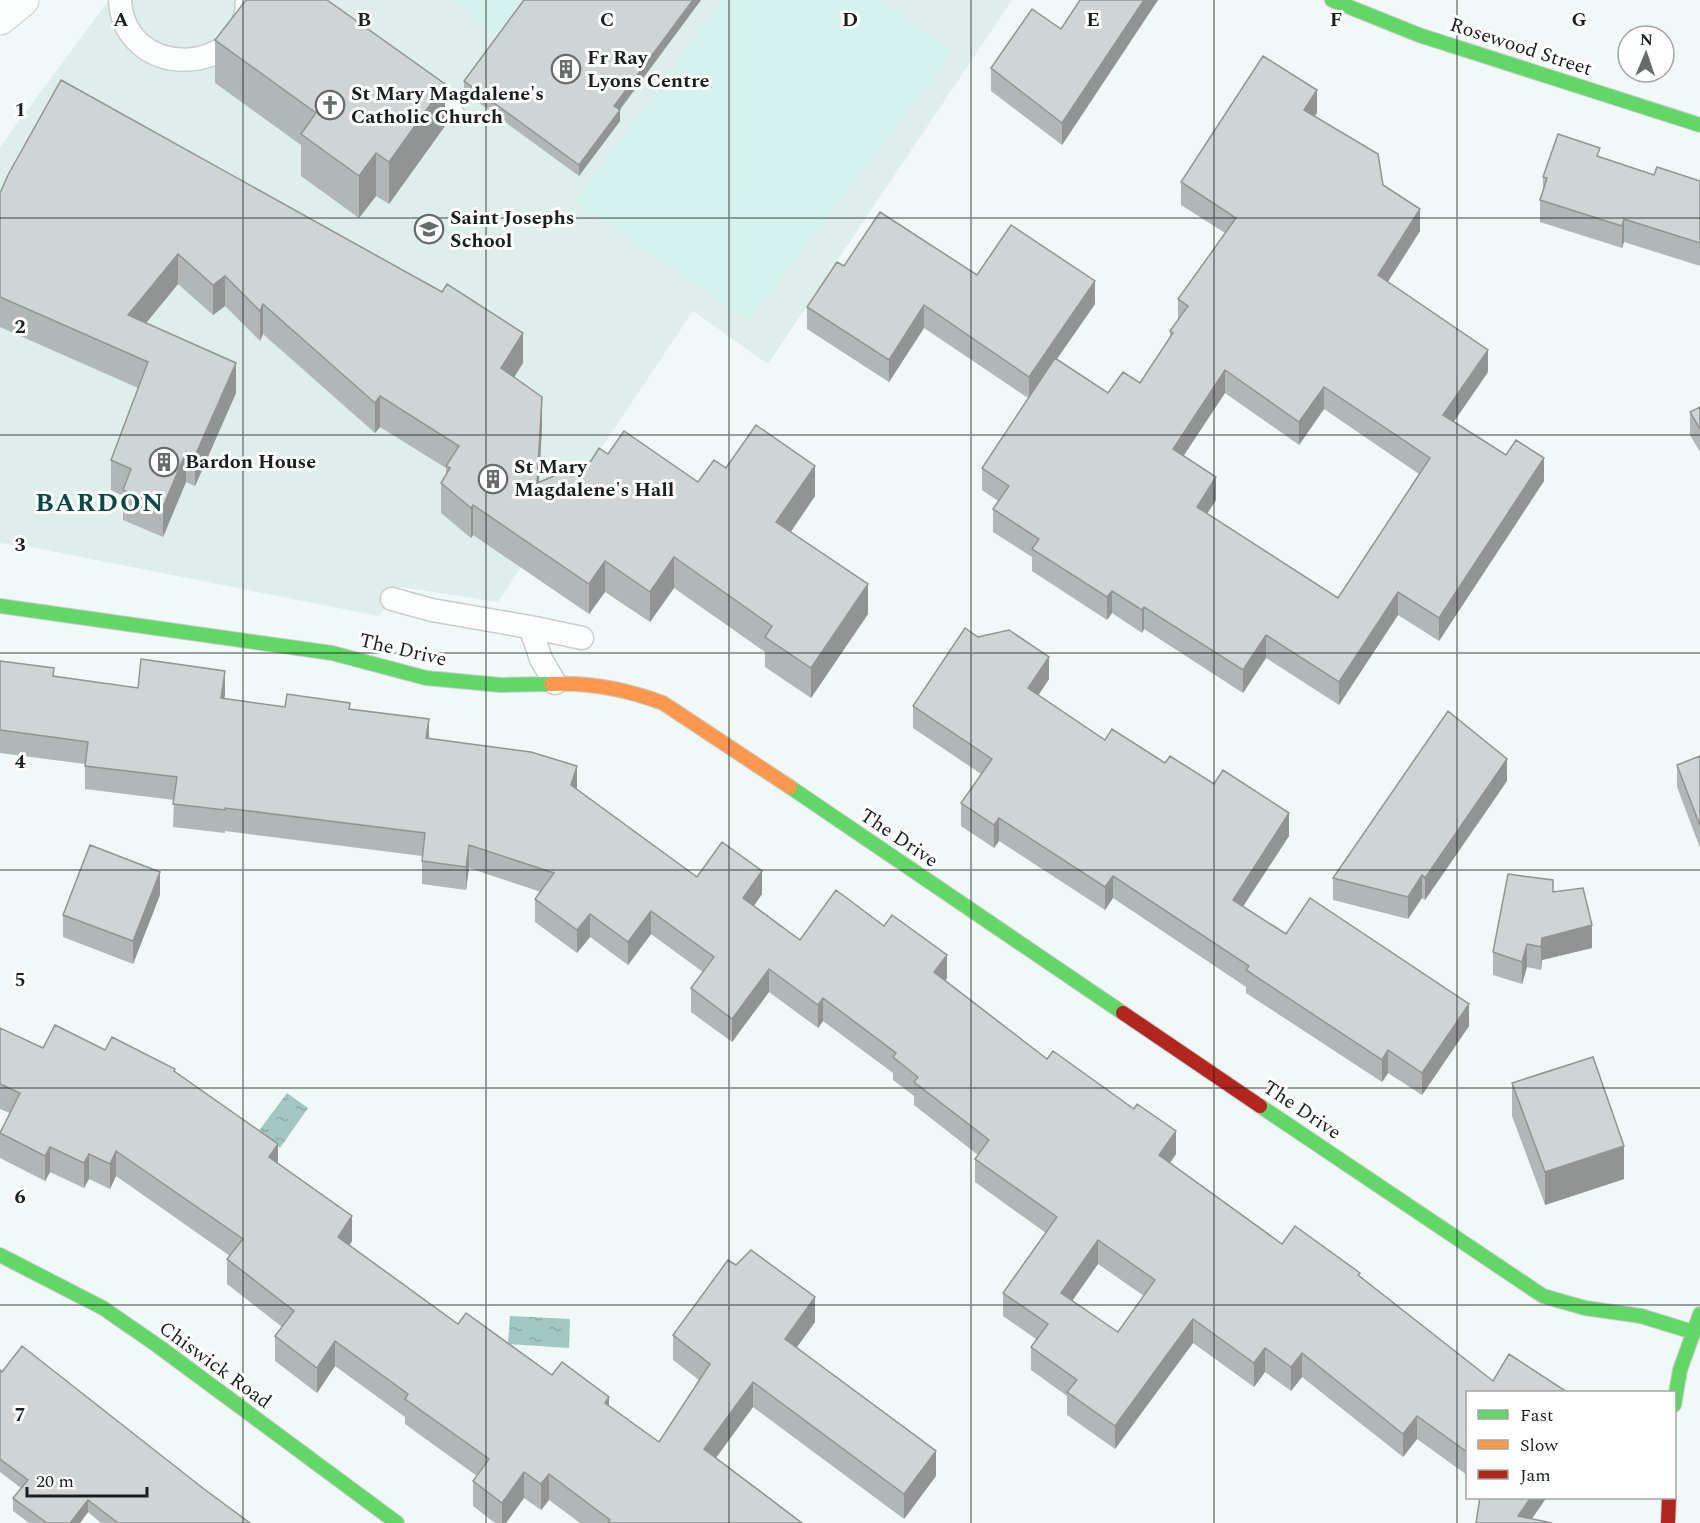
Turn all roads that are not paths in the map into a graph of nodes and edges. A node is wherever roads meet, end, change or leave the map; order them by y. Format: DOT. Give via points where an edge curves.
graph roads {
  1 [pos="22,0"];
  2 [pos="120,0"];
  3 [pos="248,0"];
  4 [pos="1332,0"];
  5 [pos="0,18"];
  6 [pos="406,80"];
  7 [pos="453,114"];
  8 [pos="1700,124"];
  9 [pos="392,599"];
  10 [pos="0,606"];
  11 [pos="530,627"];
  12 [pos="582,638"];
  13 [pos="555,683"];
  14 [pos="0,1255"];
  15 [pos="1700,1314"];
  16 [pos="1693,1332"];
  17 [pos="1676,1394"];
  18 [pos="1669,1499"];
  19 [pos="397,1523"];
  20 [pos="1668,1523"];
  1 -- 5 [label="street"];
  2 -- 3 [label="lane" via="129,30 143,47 163,58 184,61 206,57 225,46 240,30"];
  4 -- 8 [label="street, Rosewood Street" via="1419,35"];
  6 -- 7 [label="lane"];
  9 -- 11 [label="lane" via="424,609"];
  10 -- 13 [label="street, The Drive" via="332,653 426,678 501,685"];
  11 -- 12 [label="lane"];
  11 -- 13 [label="lane" via="541,659"];
  13 -- 16 [label="street, The Drive" via="619,688 663,704 692,720 1542,1296 1585,1308 1641,1316"];
  14 -- 19 [label="street, Chiswick Road" via="103,1308"];
  15 -- 16 [label="street"];
  16 -- 17 [label="street"];
  18 -- 20 [label="street"];
}
